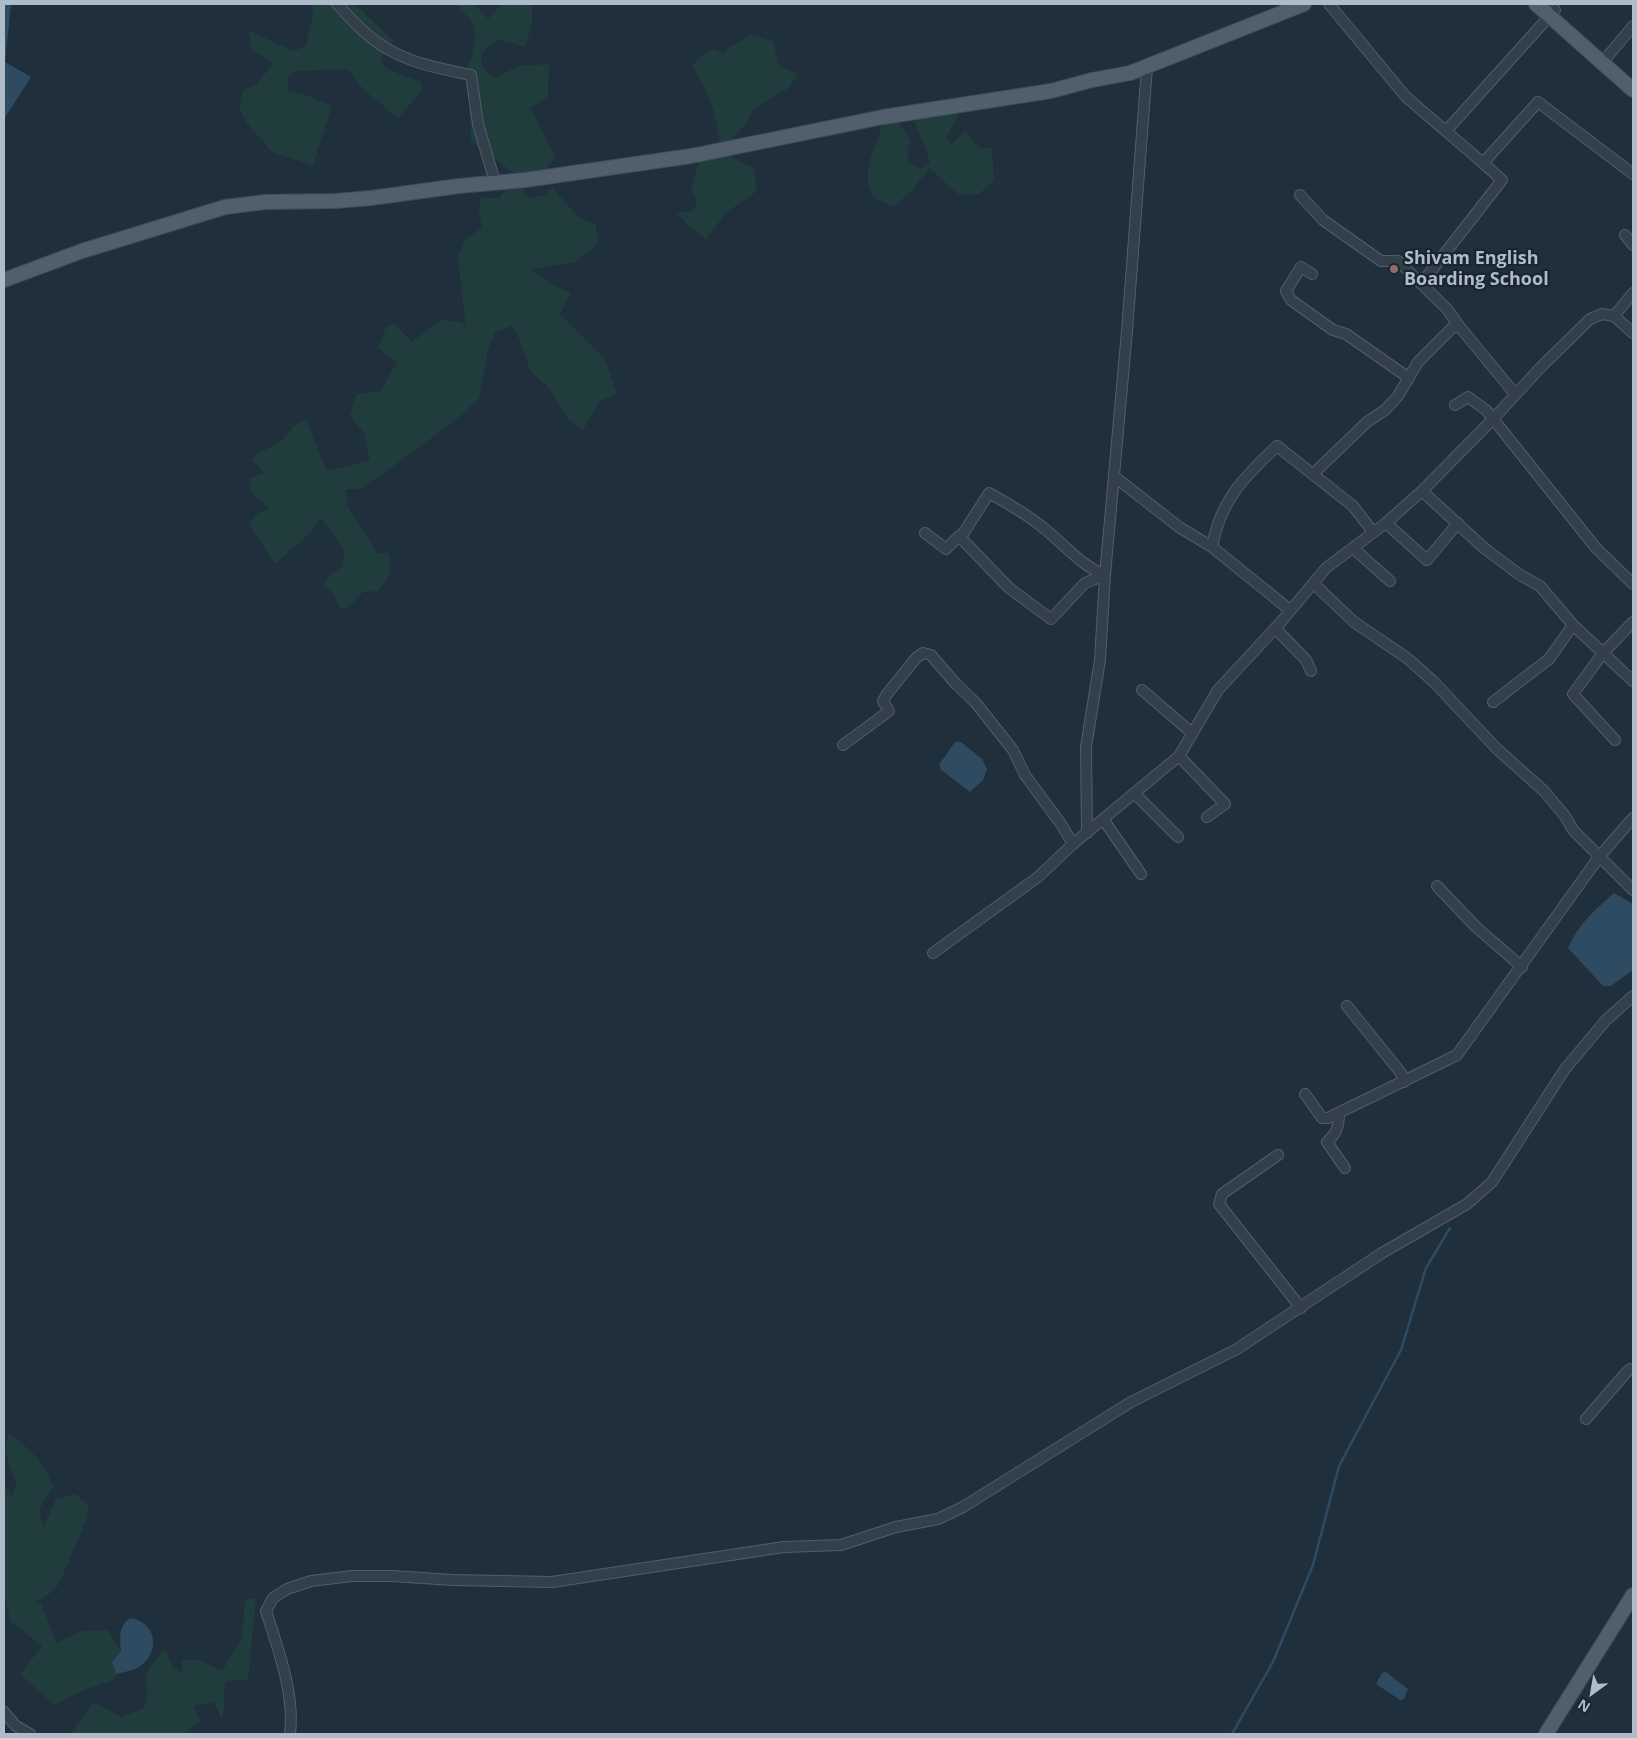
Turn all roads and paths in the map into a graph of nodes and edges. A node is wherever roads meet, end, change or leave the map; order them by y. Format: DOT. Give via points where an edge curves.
graph roads {
  1 [pos="337,4"];
  2 [pos="1304,4"];
  3 [pos="1329,4"];
  4 [pos="1536,4"];
  5 [pos="1551,10"];
  6 [pos="1633,26"];
  7 [pos="1604,60"];
  8 [pos="1147,67"];
  9 [pos="1633,79"];
  10 [pos="1633,90"];
  11 [pos="1446,131"];
  12 [pos="1483,162"];
  13 [pos="1633,174"];
  14 [pos="496,182"];
  15 [pos="1300,196"];
  16 [pos="1625,235"];
  17 [pos="1633,244"];
  18 [pos="1312,274"];
  19 [pos="4,280"];
  20 [pos="1421,284"];
  21 [pos="1633,293"];
  22 [pos="1614,316"];
  23 [pos="1460,326"];
  24 [pos="1633,333"];
  25 [pos="1409,378"];
  26 [pos="1515,394"];
  27 [pos="1455,405"];
  28 [pos="1494,418"];
  29 [pos="1313,474"];
  30 [pos="1115,477"];
  31 [pos="1422,491"];
  32 [pos="1386,523"];
  33 [pos="1458,523"];
  34 [pos="1373,532"];
  35 [pos="925,533"];
  36 [pos="961,537"];
  37 [pos="1212,547"];
  38 [pos="1353,548"];
  39 [pos="1105,575"];
  40 [pos="1390,581"];
  41 [pos="1314,584"];
  42 [pos="1633,584"];
  43 [pos="1290,610"];
  44 [pos="1633,622"];
  45 [pos="1573,626"];
  46 [pos="1276,628"];
  47 [pos="1604,653"];
  48 [pos="1311,671"];
  49 [pos="1633,681"];
  50 [pos="1142,690"];
  51 [pos="1493,702"];
  52 [pos="1192,733"];
  53 [pos="1615,740"];
  54 [pos="843,745"];
  55 [pos="1179,756"];
  56 [pos="1134,793"];
  57 [pos="1207,817"];
  58 [pos="1633,818"];
  59 [pos="1103,819"];
  60 [pos="1087,832"];
  61 [pos="1178,837"];
  62 [pos="1073,844"];
  63 [pos="1599,857"];
  64 [pos="1141,874"];
  65 [pos="1437,886"];
  66 [pos="1633,890"];
  67 [pos="933,953"];
  68 [pos="1522,967"];
  69 [pos="1633,996"];
  70 [pos="1347,1006"];
  71 [pos="1404,1082"];
  72 [pos="1305,1094"];
  73 [pos="1339,1112"];
  74 [pos="1278,1155"];
  75 [pos="1345,1168"];
  76 [pos="1301,1308"];
  77 [pos="1633,1370"];
  78 [pos="1586,1419"];
  79 [pos="1633,1595"];
  80 [pos="4,1712"];
  81 [pos="30,1734"];
  82 [pos="290,1734"];
  83 [pos="1546,1734"];
  1 -- 14 [label="street" via="364,32 386,48 422,64 471,75 478,124"];
  2 -- 8 [label="main road"];
  3 -- 11 [label="street" via="1406,97"];
  4 -- 5 [label="main road"];
  5 -- 7 [label="main road"];
  5 -- 11 [label="street"];
  6 -- 7 [label="street"];
  7 -- 9 [label="main road"];
  7 -- 10 [label="main road"];
  8 -- 14 [label="main road" via="1051,91 883,117 691,156"];
  8 -- 30 [label="street"];
  11 -- 12 [label="street"];
  12 -- 13 [label="street" via="1538,102"];
  12 -- 20 [label="street" via="1502,180"];
  14 -- 19 [label="main road" via="362,199 265,202 226,207 82,251"];
  15 -- 20 [label="street" via="1323,220 1381,261 1398,261"];
  16 -- 17 [label="street"];
  18 -- 25 [label="street" via="1301,267 1286,291 1291,300"];
  20 -- 23 [label="street"];
  21 -- 22 [label="street"];
  22 -- 24 [label="street"];
  22 -- 26 [label="street" via="1602,314 1590,319"];
  23 -- 25 [label="street" via="1452,328 1430,348"];
  23 -- 26 [label="street"];
  25 -- 29 [label="street" via="1385,410 1367,422"];
  26 -- 28 [label="street"];
  27 -- 28 [label="street" via="1468,397"];
  28 -- 31 [label="street"];
  28 -- 42 [label="street" via="1554,498 1591,542"];
  29 -- 34 [label="street" via="1353,506"];
  29 -- 37 [label="street" via="1277,446 1232,494 1219,521"];
  30 -- 37 [label="street" via="1179,527"];
  30 -- 39 [label="street"];
  31 -- 32 [label="street"];
  31 -- 33 [label="street"];
  32 -- 33 [label="street" via="1427,560"];
  32 -- 34 [label="street"];
  33 -- 45 [label="street" via="1484,548 1540,586"];
  34 -- 38 [label="street"];
  35 -- 36 [label="street" via="946,549"];
  36 -- 39 [label="street" via="1010,588 1052,619 1085,584"];
  36 -- 39 [label="street" via="989,493 1020,511 1071,550 1091,570"];
  37 -- 43 [label="street"];
  38 -- 40 [label="street"];
  38 -- 41 [label="street" via="1326,568"];
  39 -- 60 [label="street" via="1100,660 1086,748"];
  41 -- 43 [label="street"];
  41 -- 63 [label="street" via="1354,622 1407,658 1434,682 1496,748 1544,791 1573,830"];
  43 -- 46 [label="street"];
  44 -- 47 [label="street"];
  45 -- 47 [label="street"];
  45 -- 51 [label="street" via="1549,659"];
  46 -- 48 [label="street" via="1306,660"];
  46 -- 52 [label="street" via="1218,690"];
  47 -- 49 [label="street"];
  47 -- 53 [label="street" via="1573,694"];
  50 -- 52 [label="street"];
  52 -- 55 [label="street"];
  54 -- 62 [label="street" via="889,711 883,701 887,694 916,658 923,653 931,655 975,702 1013,750 1025,775"];
  55 -- 56 [label="street"];
  55 -- 57 [label="street" via="1224,804"];
  56 -- 59 [label="street"];
  56 -- 61 [label="street"];
  58 -- 63 [label="street"];
  59 -- 60 [label="street"];
  59 -- 64 [label="street"];
  60 -- 62 [label="street"];
  62 -- 67 [label="street" via="1038,877"];
  63 -- 66 [label="street"];
  63 -- 68 [label="street"];
  65 -- 68 [label="street" via="1475,926"];
  68 -- 71 [label="street" via="1457,1055"];
  69 -- 76 [label="street" via="1606,1020 1565,1069 1492,1182 1468,1204 1382,1253"];
  70 -- 71 [label="street" via="1401,1073"];
  71 -- 73 [label="street"];
  72 -- 73 [label="street" via="1322,1118"];
  73 -- 75 [label="street" via="1339,1126 1327,1142"];
  74 -- 76 [label="street" via="1222,1194 1219,1204"];
  76 -- 82 [label="street" via="1237,1349 1132,1402 963,1508 938,1519 896,1527 841,1545 784,1547 552,1582 352,1576 311,1581 286,1589 273,1598 266,1611 286,1686"];
  77 -- 78 [label="street" via="1624,1375"];
  79 -- 83 [label="main road"];
  80 -- 81 [label="street" via="16,1726"];
}
